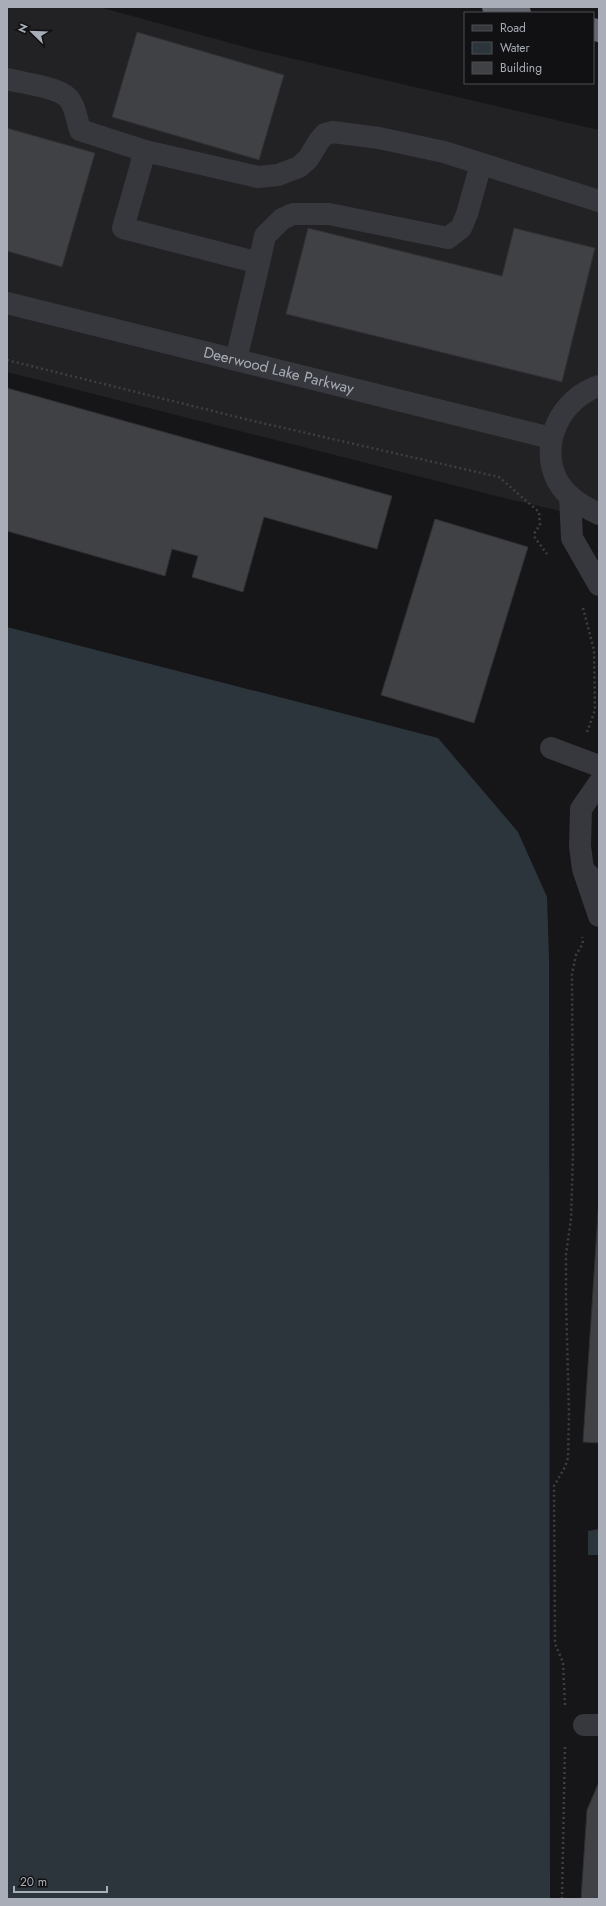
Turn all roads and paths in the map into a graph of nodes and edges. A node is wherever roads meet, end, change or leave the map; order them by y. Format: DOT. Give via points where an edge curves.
graph roads {
  1 [pos="493,7"];
  2 [pos="516,12"];
  3 [pos="7,79"];
  4 [pos="145,151"];
  5 [pos="481,164"];
  6 [pos="599,201"];
  7 [pos="259,263"];
  8 [pos="7,303"];
  9 [pos="7,360"];
  10 [pos="236,360"];
  11 [pos="599,368"];
  12 [pos="594,388"];
  13 [pos="551,438"];
  14 [pos="570,496"];
  15 [pos="599,514"];
  16 [pos="548,555"];
  17 [pos="599,585"];
  18 [pos="582,604"];
  19 [pos="551,748"];
  20 [pos="578,759"];
  21 [pos="599,766"];
  22 [pos="599,783"];
  23 [pos="583,869"];
  24 [pos="599,886"];
  25 [pos="599,916"];
  26 [pos="579,930"];
  27 [pos="565,1708"];
  28 [pos="565,1739"];
  29 [pos="562,1899"];
  1 -- 2 [label="highway"];
  3 -- 4 [label="street" via="57,91 68,97 80,130"];
  4 -- 5 [label="street" via="258,177 278,175 299,167 308,159 325,134 333,132 379,138 444,152"];
  4 -- 7 [label="street" via="123,228"];
  5 -- 6 [label="street"];
  5 -- 7 [label="street" via="461,228 448,238 329,214 293,214 282,219 265,236"];
  7 -- 10 [label="street"];
  8 -- 10 [label="street, Deerwood Lake Parkway"];
  9 -- 16 [label="path" via="242,418 499,477 538,512 540,525 535,532 535,538"];
  10 -- 13 [label="street, Deerwood Lake Parkway"];
  11 -- 12 [label="street"];
  12 -- 13 [label="street" via="572,401 559,418"];
  13 -- 14 [label="street" via="551,459 557,480"];
  14 -- 15 [label="street"];
  14 -- 17 [label="street" via="572,538"];
  18 -- 20 [label="path" via="594,650 595,710"];
  19 -- 20 [label="street"];
  20 -- 21 [label="street"];
  22 -- 23 [label="street" via="581,809 580,846"];
  23 -- 24 [label="street"];
  23 -- 25 [label="street"];
  26 -- 27 [label="path" via="583,943 576,955 572,974 574,1153 571,1219 566,1254 568,1458 554,1486 555,1644 563,1662"];
  28 -- 29 [label="path"];
}
